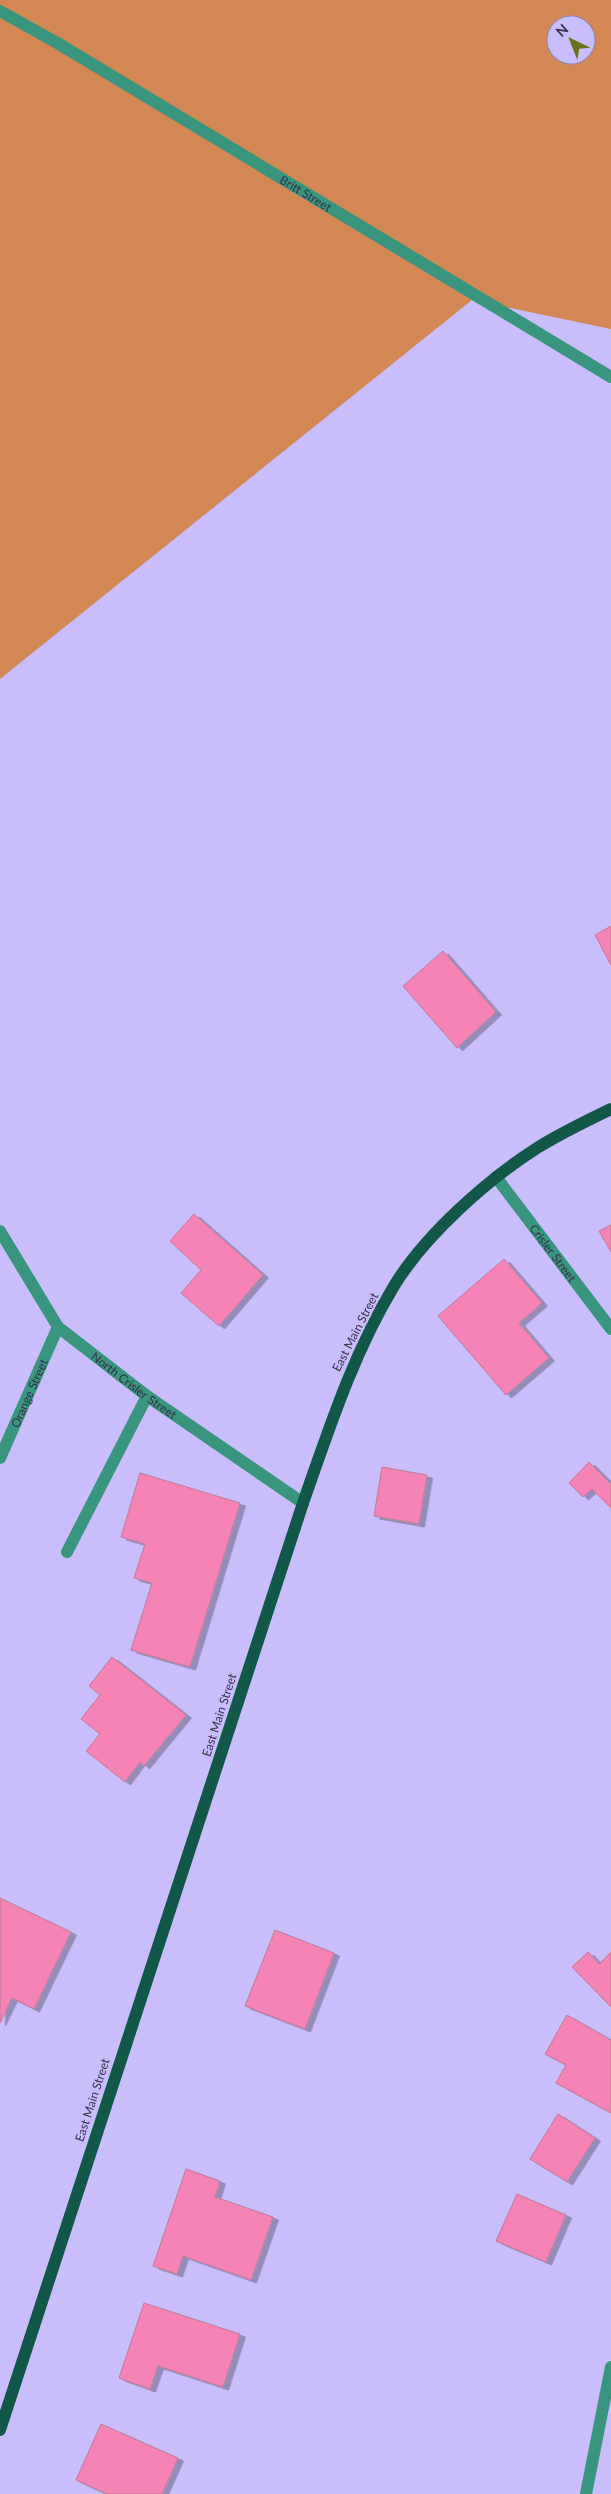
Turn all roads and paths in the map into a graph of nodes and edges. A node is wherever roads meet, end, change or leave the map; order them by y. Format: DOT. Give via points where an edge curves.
graph roads {
  1 [pos="0,12"];
  2 [pos="611,377"];
  3 [pos="611,1109"];
  4 [pos="496,1177"];
  5 [pos="0,1231"];
  6 [pos="58,1327"];
  7 [pos="611,1329"];
  8 [pos="147,1396"];
  9 [pos="0,1458"];
  10 [pos="303,1503"];
  11 [pos="67,1552"];
  12 [pos="611,2367"];
  13 [pos="0,2430"];
  14 [pos="586,2494"];
  1 -- 2 [label="street, Britt Street"];
  3 -- 4 [label="main road, East Main Street" via="538,1147"];
  4 -- 7 [label="street, Crisler Street"];
  4 -- 10 [label="main road, East Main Street" via="433,1236 394,1286 349,1374"];
  5 -- 6 [label="street, North Crisler Street"];
  6 -- 8 [label="street, North Crisler Street"];
  6 -- 9 [label="street, Orange Street"];
  8 -- 10 [label="street, North Crisler Street"];
  8 -- 11 [label="street"];
  10 -- 13 [label="main road, East Main Street"];
  12 -- 14 [label="street"];
}
